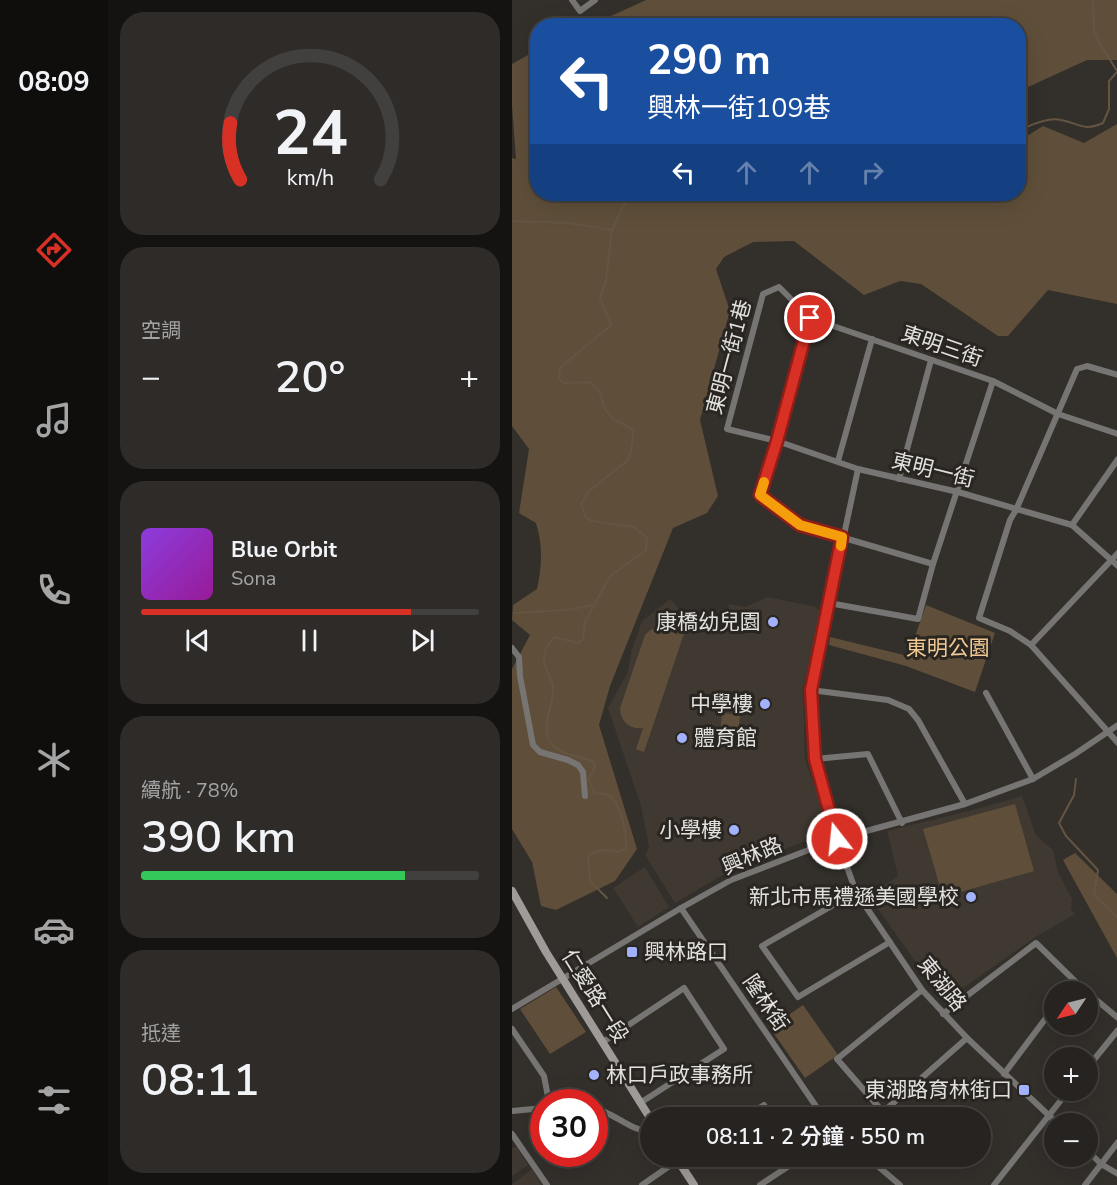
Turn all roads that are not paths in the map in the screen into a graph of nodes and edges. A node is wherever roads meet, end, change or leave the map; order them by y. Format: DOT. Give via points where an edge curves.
graph roads {
  1 [pos="572,0"];
  2 [pos="596,0"];
  3 [pos="762,294"];
  4 [pos="810,318"];
  5 [pos="872,339"];
  6 [pos="932,360"];
  7 [pos="1118,375"];
  8 [pos="993,381"];
  9 [pos="1058,414"];
  10 [pos="727,429"];
  11 [pos="1118,434"];
  12 [pos="777,441"];
  13 [pos="1118,459"];
  14 [pos="838,461"];
  15 [pos="858,469"];
  16 [pos="899,478"];
  17 [pos="958,492"];
  18 [pos="1016,510"];
  19 [pos="1072,525"];
  20 [pos="842,537"];
  21 [pos="1118,553"];
  22 [pos="1111,560"];
  23 [pos="933,564"];
  24 [pos="1118,566"];
  25 [pos="829,603"];
  26 [pos="1031,645"];
  27 [pos="512,648"];
  28 [pos="811,690"];
  29 [pos="986,693"];
  30 [pos="1118,726"];
  31 [pos="1109,732"];
  32 [pos="1118,743"];
  33 [pos="815,759"];
  34 [pos="1033,779"];
  35 [pos="585,796"];
  36 [pos="965,804"];
  37 [pos="902,823"];
  38 [pos="837,839"];
  39 [pos="512,891"];
  40 [pos="856,892"];
  41 [pos="681,908"];
  42 [pos="890,942"];
  43 [pos="562,978"];
  44 [pos="1073,981"];
  45 [pos="922,990"];
  46 [pos="1098,1001"];
  47 [pos="513,1005"];
  48 [pos="943,1014"];
  49 [pos="1118,1018"];
  50 [pos="1044,1021"];
  51 [pos="512,1029"];
  52 [pos="1118,1030"];
  53 [pos="967,1038"];
  54 [pos="603,1042"];
  55 [pos="1098,1055"];
  56 [pos="1004,1074"];
  57 [pos="546,1089"];
  58 [pos="1060,1101"];
  59 [pos="640,1103"];
  60 [pos="643,1107"];
  61 [pos="817,1107"];
  62 [pos="530,1109"];
  63 [pos="512,1111"];
  64 [pos="608,1113"];
  65 [pos="1047,1113"];
  66 [pos="1051,1113"];
  67 [pos="1044,1121"];
  68 [pos="640,1130"];
  69 [pos="512,1134"];
  70 [pos="1118,1142"];
  71 [pos="515,1144"];
  72 [pos="1098,1161"];
  73 [pos="1101,1164"];
  74 [pos="667,1167"];
  75 [pos="684,1167"];
  76 [pos="787,1167"];
  77 [pos="879,1167"];
  78 [pos="1118,1174"];
  79 [pos="547,1185"];
  80 [pos="642,1185"];
  81 [pos="694,1185"];
  82 [pos="760,1185"];
  83 [pos="900,1185"];
  84 [pos="994,1185"];
  85 [pos="1085,1185"];
  1 -- 2 [label="street" via="580,11"];
  3 -- 4 [label="street, 東明三街" via="779,287"];
  3 -- 10 [label="street, 東明一街1巷"];
  4 -- 5 [label="street, 東明三街"];
  4 -- 12 [label="street"];
  5 -- 6 [label="street, 東明三街"];
  5 -- 14 [label="street"];
  6 -- 8 [label="street, 東明三街"];
  6 -- 16 [label="street"];
  7 -- 9 [label="street" via="1087,366 1077,369"];
  8 -- 9 [label="street, 東明三街"];
  8 -- 17 [label="street"];
  9 -- 11 [label="street, 東明三街"];
  9 -- 18 [label="street"];
  10 -- 12 [label="street, 東明一街"];
  12 -- 14 [label="street, 東明一街"];
  12 -- 20 [label="street" via="760,495 800,525"];
  13 -- 19 [label="street"];
  14 -- 15 [label="street, 東明一街"];
  15 -- 16 [label="street, 東明一街"];
  15 -- 20 [label="street, 東湖路"];
  16 -- 17 [label="street, 東明一街"];
  17 -- 18 [label="street, 東明一街"];
  17 -- 23 [label="street"];
  18 -- 19 [label="street, 東明一街"];
  18 -- 26 [label="street" via="979,618"];
  19 -- 22 [label="street, 東明一街"];
  20 -- 23 [label="street"];
  20 -- 25 [label="street, 東湖路"];
  21 -- 22 [label="street"];
  22 -- 24 [label="street, 東明一街"];
  22 -- 26 [label="street"];
  23 -- 25 [label="street" via="918,619"];
  25 -- 28 [label="street, 東湖路"];
  26 -- 31 [label="street"];
  27 -- 35 [label="street" via="519,657 533,745 540,752 578,765 583,772"];
  28 -- 33 [label="street, 東湖路"];
  28 -- 36 [label="street" via="887,700 909,709"];
  29 -- 34 [label="street"];
  30 -- 31 [label="street, 興林路"];
  31 -- 32 [label="street"];
  31 -- 34 [label="street, 興林路"];
  33 -- 37 [label="street" via="868,754"];
  33 -- 38 [label="street, 東湖路"];
  34 -- 36 [label="street, 興林路"];
  36 -- 37 [label="street, 興林路"];
  37 -- 38 [label="street, 興林路"];
  38 -- 40 [label="street, 東湖路"];
  38 -- 41 [label="street, 興林路" via="731,880"];
  39 -- 43 [label="main road, 仁愛路一段"];
  40 -- 42 [label="street, 東湖路"];
  40 -- 42 [label="street" via="762,946 798,997"];
  41 -- 43 [label="street, 興林路"];
  41 -- 61 [label="street, 隆林街"];
  42 -- 45 [label="street, 東湖路"];
  43 -- 47 [label="street, 興林路"];
  43 -- 54 [label="main road, 仁愛路一段"];
  44 -- 48 [label="street" via="1036,943"];
  45 -- 48 [label="street, 東湖路"];
  45 -- 53 [label="street" via="837,1059 883,1112"];
  46 -- 49 [label="street"];
  48 -- 53 [label="street, 東湖路"];
  50 -- 56 [label="street"];
  51 -- 57 [label="street" via="544,1076"];
  52 -- 55 [label="street"];
  53 -- 56 [label="street, 東湖路"];
  54 -- 59 [label="main road, 仁愛路一段"];
  54 -- 59 [label="street" via="684,988 724,1049"];
  56 -- 65 [label="street, 東湖路"];
  58 -- 66 [label="street"];
  59 -- 60 [label="main road, 仁愛路一段"];
  62 -- 63 [label="street"];
  64 -- 68 [label="street"];
  67 -- 84 [label="street"];
  69 -- 71 [label="street"];
  70 -- 73 [label="street"];
  71 -- 79 [label="street"];
  72 -- 73 [label="street"];
  73 -- 78 [label="street"];
  73 -- 85 [label="street"];
  74 -- 80 [label="street"];
  75 -- 81 [label="main road"];
  76 -- 82 [label="street"];
  77 -- 83 [label="street"];
}
